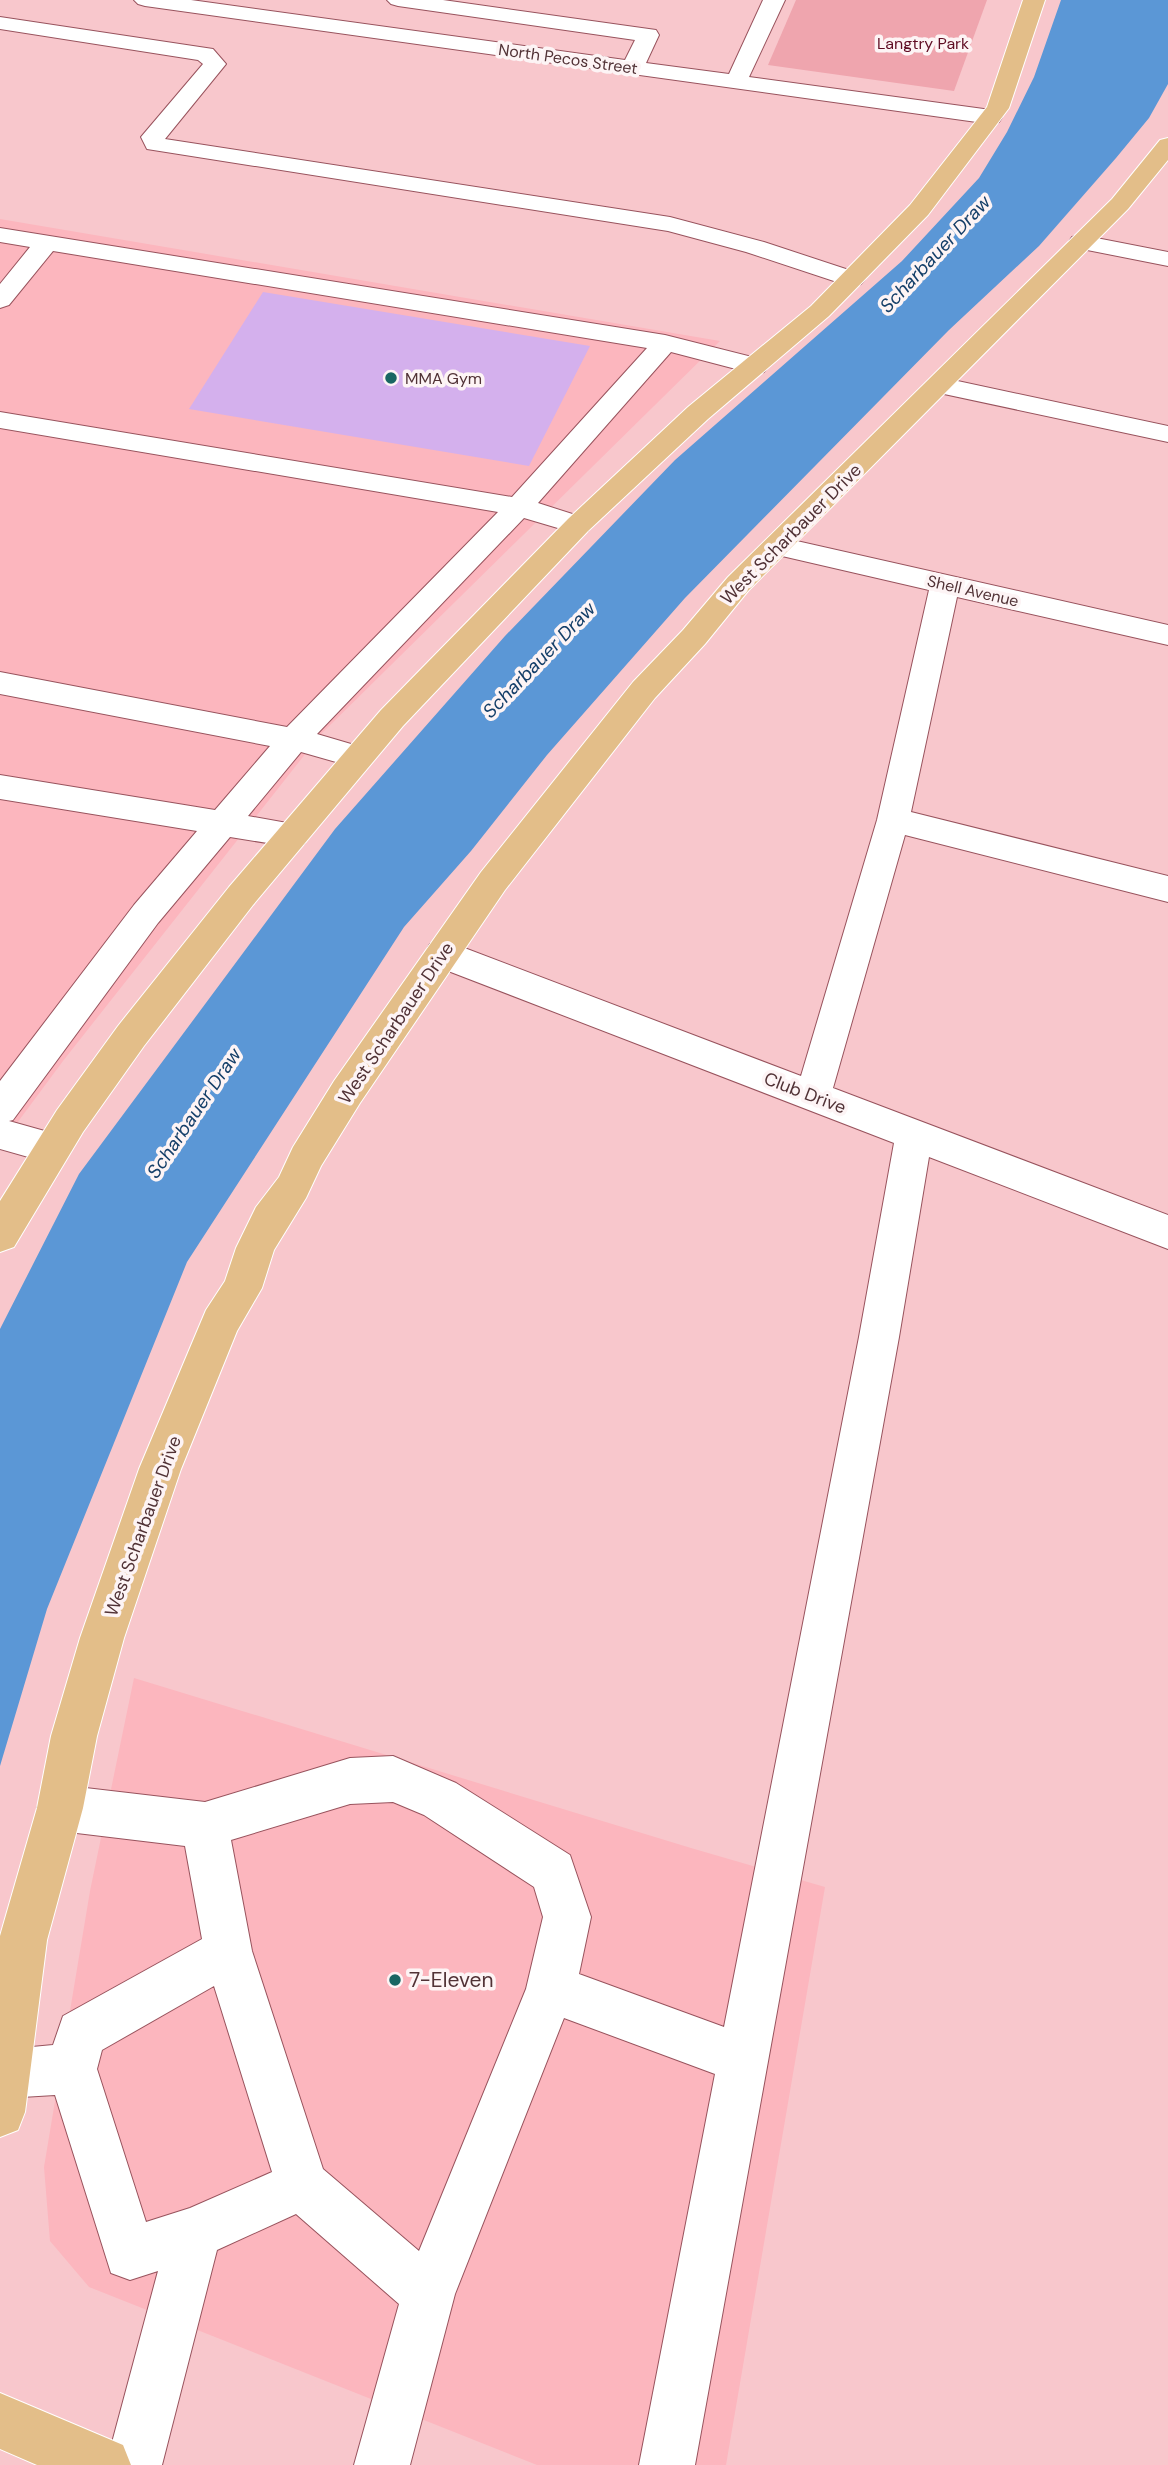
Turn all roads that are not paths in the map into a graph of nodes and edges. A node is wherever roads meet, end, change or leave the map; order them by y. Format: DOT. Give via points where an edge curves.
graph roads {
  1 [pos="145,0"];
  2 [pos="398,0"];
  3 [pos="774,0"];
  4 [pos="1034,0"];
  5 [pos="263,8"];
  6 [pos="366,10"];
  7 [pos="0,23"];
  8 [pos="352,29"];
  9 [pos="632,68"];
  10 [pos="736,82"];
  11 [pos="990,117"];
  12 [pos="1168,145"];
  13 [pos="0,235"];
  14 [pos="1081,242"];
  15 [pos="47,243"];
  16 [pos="1168,260"];
  17 [pos="852,279"];
  18 [pos="0,300"];
  19 [pos="665,344"];
  20 [pos="755,366"];
  21 [pos="939,385"];
  22 [pos="0,420"];
  23 [pos="1168,434"];
  24 [pos="519,507"];
  25 [pos="578,525"];
  26 [pos="779,546"];
  27 [pos="945,585"];
  28 [pos="1168,635"];
  29 [pos="0,683"];
  30 [pos="294,739"];
  31 [pos="357,757"];
  32 [pos="0,787"];
  33 [pos="893,820"];
  34 [pos="224,822"];
  35 [pos="292,835"];
  36 [pos="1168,889"];
  37 [pos="442,954"];
  38 [pos="813,1096"];
  39 [pos="0,1108"];
  40 [pos="0,1133"];
  41 [pos="914,1135"];
  42 [pos="53,1148"];
  43 [pos="1168,1232"];
  44 [pos="0,1235"];
  45 [pos="60,1808"];
  46 [pos="205,1825"];
  47 [pos="228,1951"];
  48 [pos="551,1989"];
  49 [pos="744,2059"];
  50 [pos="72,2069"];
  51 [pos="2,2093"];
  52 [pos="302,2185"];
  53 [pos="195,2233"];
  54 [pos="428,2294"];
  55 [pos="0,2421"];
  56 [pos="103,2465"];
  57 [pos="134,2465"];
  58 [pos="382,2465"];
  59 [pos="667,2465"];
  1 -- 5 [label="street, North Pecos Street"];
  2 -- 9 [label="street" via="648,35"];
  3 -- 10 [label="street"];
  4 -- 11 [label="main road" via="1002,97"];
  5 -- 8 [label="street, North Pecos Street"];
  6 -- 8 [label="street"];
  7 -- 17 [label="street" via="205,54 215,64 153,137 155,144 670,224"];
  8 -- 9 [label="street, North Pecos Street"];
  9 -- 10 [label="street, North Pecos Street"];
  10 -- 11 [label="street, North Pecos Street"];
  11 -- 17 [label="main road" via="919,210"];
  12 -- 14 [label="main road, West Scharbauer Drive" via="1120,204"];
  13 -- 15 [label="street"];
  14 -- 16 [label="street"];
  14 -- 21 [label="main road, West Scharbauer Drive"];
  15 -- 18 [label="street"];
  15 -- 19 [label="street"];
  17 -- 20 [label="main road"];
  19 -- 20 [label="street"];
  19 -- 24 [label="street"];
  20 -- 25 [label="main road"];
  21 -- 23 [label="street"];
  21 -- 26 [label="main road, West Scharbauer Drive"];
  22 -- 24 [label="street"];
  24 -- 25 [label="street"];
  24 -- 30 [label="street"];
  25 -- 31 [label="main road"];
  26 -- 27 [label="street, Shell Avenue"];
  26 -- 37 [label="main road, West Scharbauer Drive" via="738,584 644,690 493,881"];
  27 -- 28 [label="street, Shell Avenue"];
  27 -- 33 [label="street"];
  29 -- 30 [label="street"];
  30 -- 31 [label="street"];
  30 -- 34 [label="street"];
  31 -- 35 [label="main road"];
  32 -- 34 [label="street"];
  33 -- 36 [label="street"];
  33 -- 38 [label="street"];
  34 -- 35 [label="street"];
  34 -- 39 [label="street" via="146,914"];
  35 -- 42 [label="main road" via="131,1036"];
  37 -- 38 [label="street, Club Drive"];
  37 -- 45 [label="main road, West Scharbauer Drive" via="306,1158 255,1248 242,1288 220,1323 160,1469 102,1638 74,1736"];
  38 -- 41 [label="street, Club Drive"];
  40 -- 42 [label="street"];
  41 -- 43 [label="street, Club Drive"];
  41 -- 49 [label="street"];
  42 -- 44 [label="main road"];
  45 -- 46 [label="street"];
  45 -- 51 [label="main road, West Scharbauer Drive" via="23,1940"];
  46 -- 47 [label="street"];
  46 -- 48 [label="street" via="350,1781 393,1779 440,1799 553,1872 567,1917"];
  47 -- 50 [label="street" via="81,2034"];
  47 -- 52 [label="street"];
  48 -- 49 [label="street"];
  48 -- 54 [label="street"];
  49 -- 59 [label="street"];
  50 -- 51 [label="street"];
  50 -- 53 [label="street" via="131,2254"];
  52 -- 53 [label="street"];
  52 -- 54 [label="street"];
  53 -- 57 [label="street"];
  54 -- 58 [label="street"];
  55 -- 56 [label="main road"];
}
